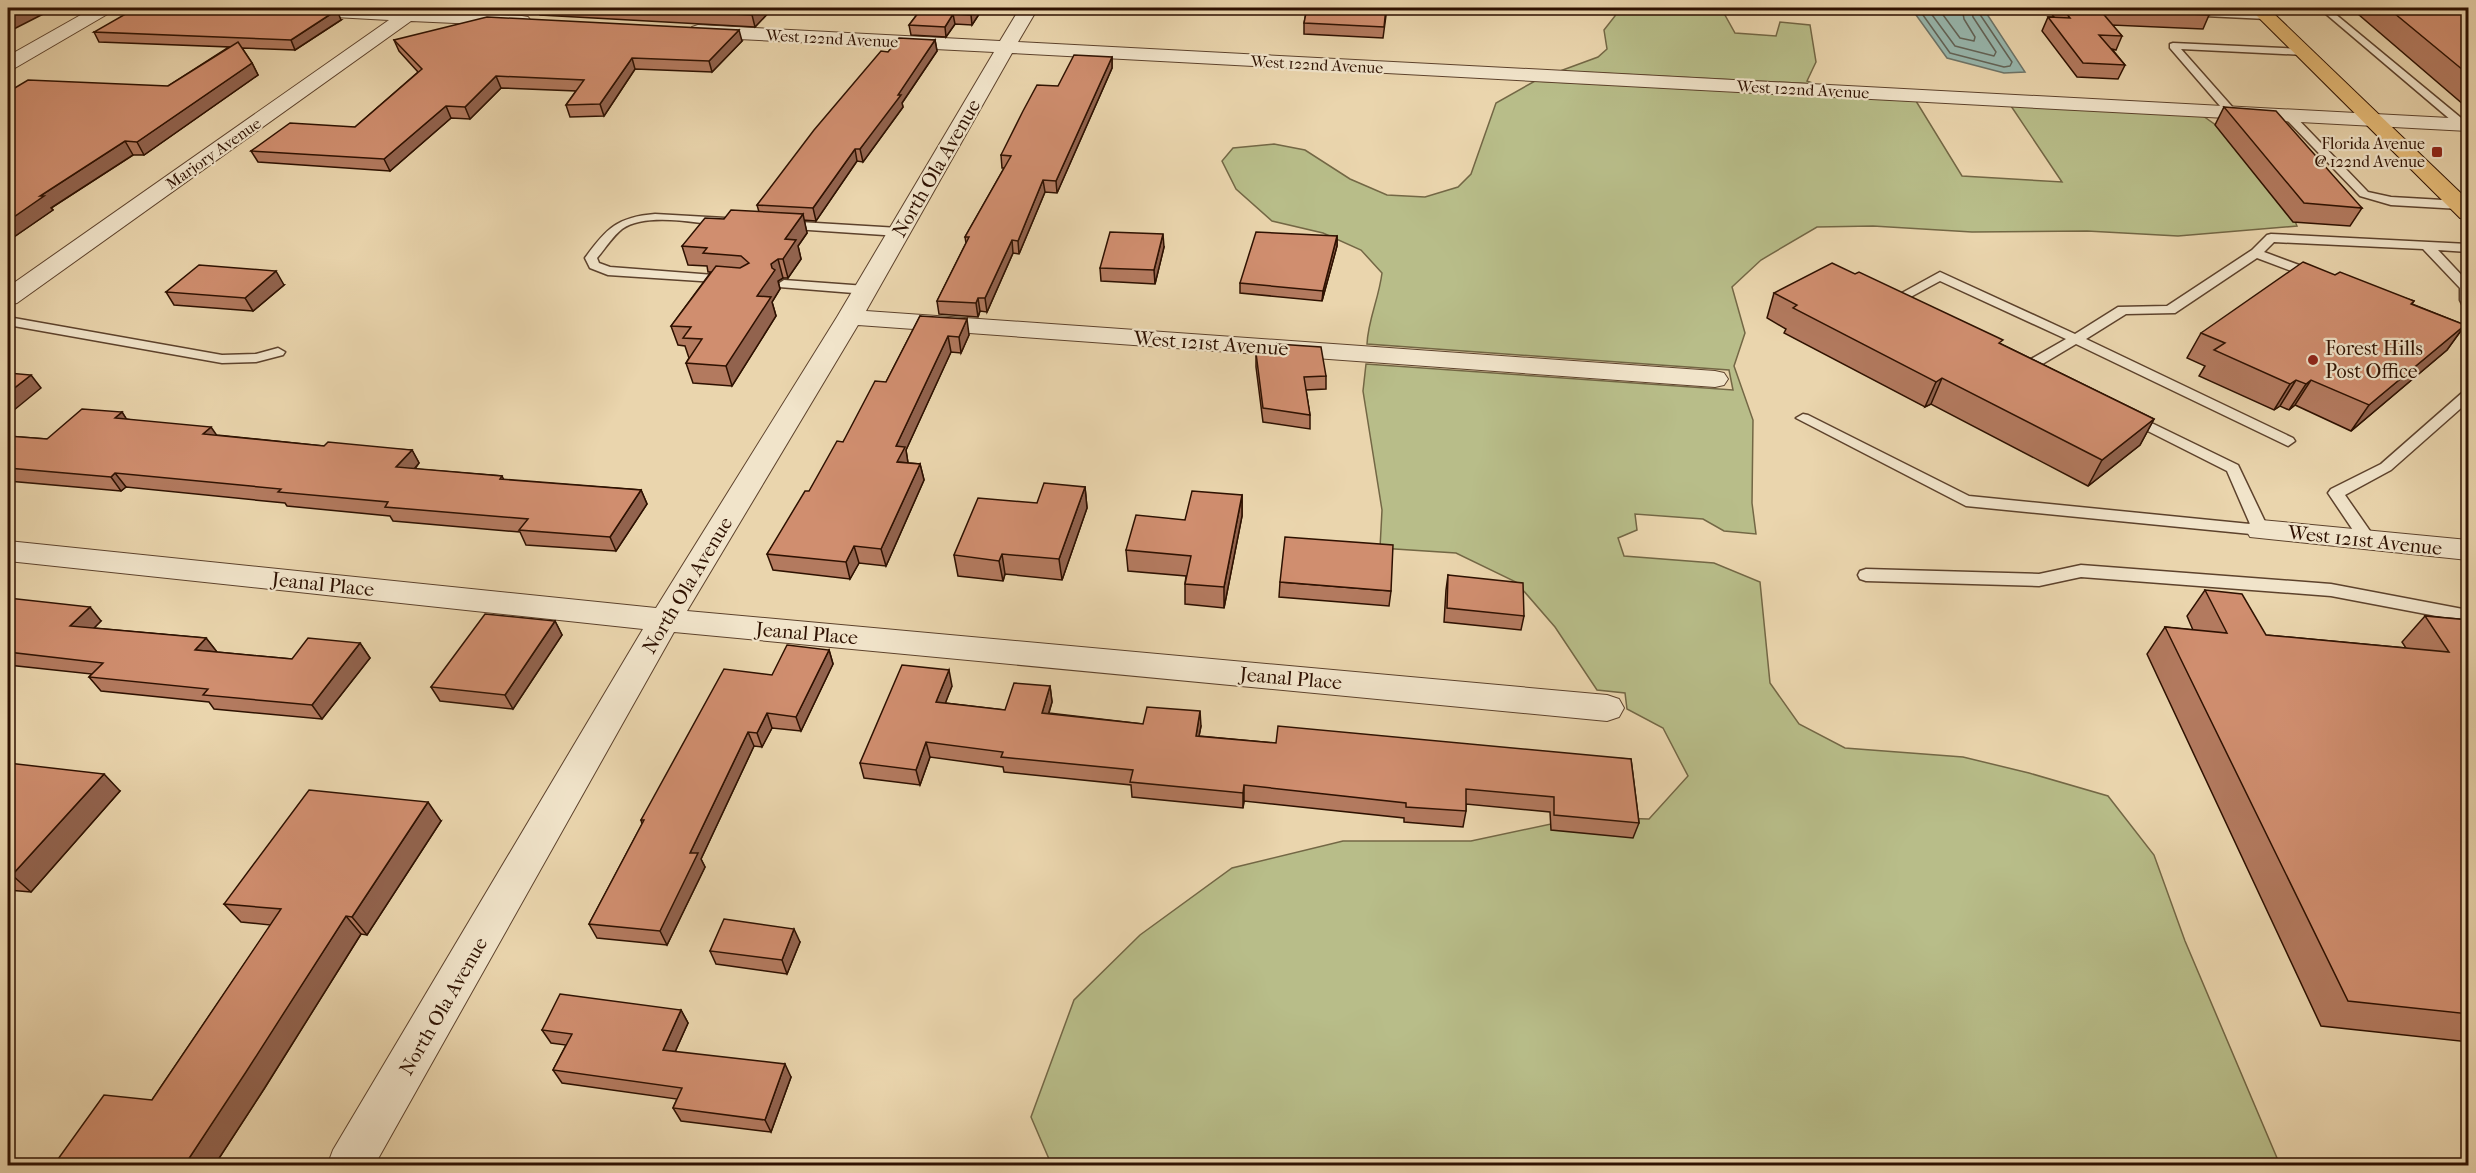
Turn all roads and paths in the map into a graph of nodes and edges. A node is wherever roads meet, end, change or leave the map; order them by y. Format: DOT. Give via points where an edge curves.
graph roads {
  1 [pos="105,8"];
  2 [pos="262,8"];
  3 [pos="1029,8"];
  4 [pos="2323,8"];
  5 [pos="413,11"];
  6 [pos="2178,12"];
  7 [pos="2262,12"];
  8 [pos="537,22"];
  9 [pos="679,30"];
  10 [pos="1006,47"];
  11 [pos="2304,52"];
  12 [pos="8,64"];
  13 [pos="2231,112"];
  14 [pos="2288,115"];
  15 [pos="2372,119"];
  16 [pos="2465,125"];
  17 [pos="2464,209"];
  18 [pos="735,222"];
  19 [pos="770,225"];
  20 [pos="899,232"];
  21 [pos="2427,246"];
  22 [pos="2469,248"];
  23 [pos="2256,253"];
  24 [pos="2322,278"];
  25 [pos="735,280"];
  26 [pos="784,284"];
  27 [pos="866,290"];
  28 [pos="8,298"];
  29 [pos="2469,303"];
  30 [pos="1916,310"];
  31 [pos="850,317"];
  32 [pos="8,321"];
  33 [pos="2076,339"];
  34 [pos="278,352"];
  35 [pos="2029,366"];
  36 [pos="1715,379"];
  37 [pos="2469,395"];
  38 [pos="2115,409"];
  39 [pos="1803,418"];
  40 [pos="2289,441"];
  41 [pos="2261,530"];
  42 [pos="2369,541"];
  43 [pos="2469,550"];
  44 [pos="8,551"];
  45 [pos="1866,575"];
  46 [pos="2469,616"];
  47 [pos="665,620"];
  48 [pos="1607,708"];
  49 [pos="349,1166"];
  1 -- 12 [label="street"];
  2 -- 5 [label="street"];
  3 -- 10 [label="street, North Ola Avenue"];
  4 -- 16 [label="lane"];
  5 -- 8 [label="street"];
  5 -- 28 [label="street, Marjory Avenue"];
  6 -- 7 [label="lane"];
  7 -- 11 [label="main road"];
  9 -- 10 [label="street, West 122nd Avenue"];
  10 -- 13 [label="street, West 122nd Avenue"];
  10 -- 20 [label="street, North Ola Avenue"];
  11 -- 13 [label="lane" via="2173,46"];
  11 -- 15 [label="main road"];
  13 -- 14 [label="street, West 122nd Avenue"];
  14 -- 15 [label="street, West 122nd Avenue"];
  14 -- 17 [label="lane" via="2364,194"];
  15 -- 16 [label="street, West 122nd Avenue"];
  15 -- 17 [label="main road"];
  18 -- 25 [label="lane" via="632,220 618,226 591,258 594,265 608,271"];
  19 -- 20 [label="lane"];
  20 -- 27 [label="street, North Ola Avenue"];
  21 -- 22 [label="lane"];
  21 -- 23 [label="lane" via="2271,238"];
  21 -- 29 [label="lane" via="2466,288"];
  23 -- 24 [label="lane"];
  23 -- 33 [label="lane" via="2170,310 2123,310"];
  26 -- 27 [label="lane"];
  27 -- 31 [label="street, North Ola Avenue"];
  30 -- 33 [label="lane" via="1895,300 1940,276"];
  31 -- 36 [label="street, West 121st Avenue"];
  31 -- 47 [label="street, North Ola Avenue"];
  32 -- 34 [label="lane" via="222,359 256,358"];
  33 -- 35 [label="lane"];
  33 -- 40 [label="lane"];
  37 -- 42 [label="lane" via="2386,467 2336,494"];
  38 -- 41 [label="lane" via="2233,468"];
  39 -- 41 [label="lane" via="1966,501"];
  41 -- 42 [label="street, West 121st Avenue"];
  42 -- 43 [label="street, West 121st Avenue"];
  44 -- 47 [label="street, Jeanal Place"];
  45 -- 46 [label="lane" via="2039,580 2081,571 2331,590"];
  47 -- 48 [label="street, Jeanal Place"];
  47 -- 49 [label="street, North Ola Avenue"];
}
